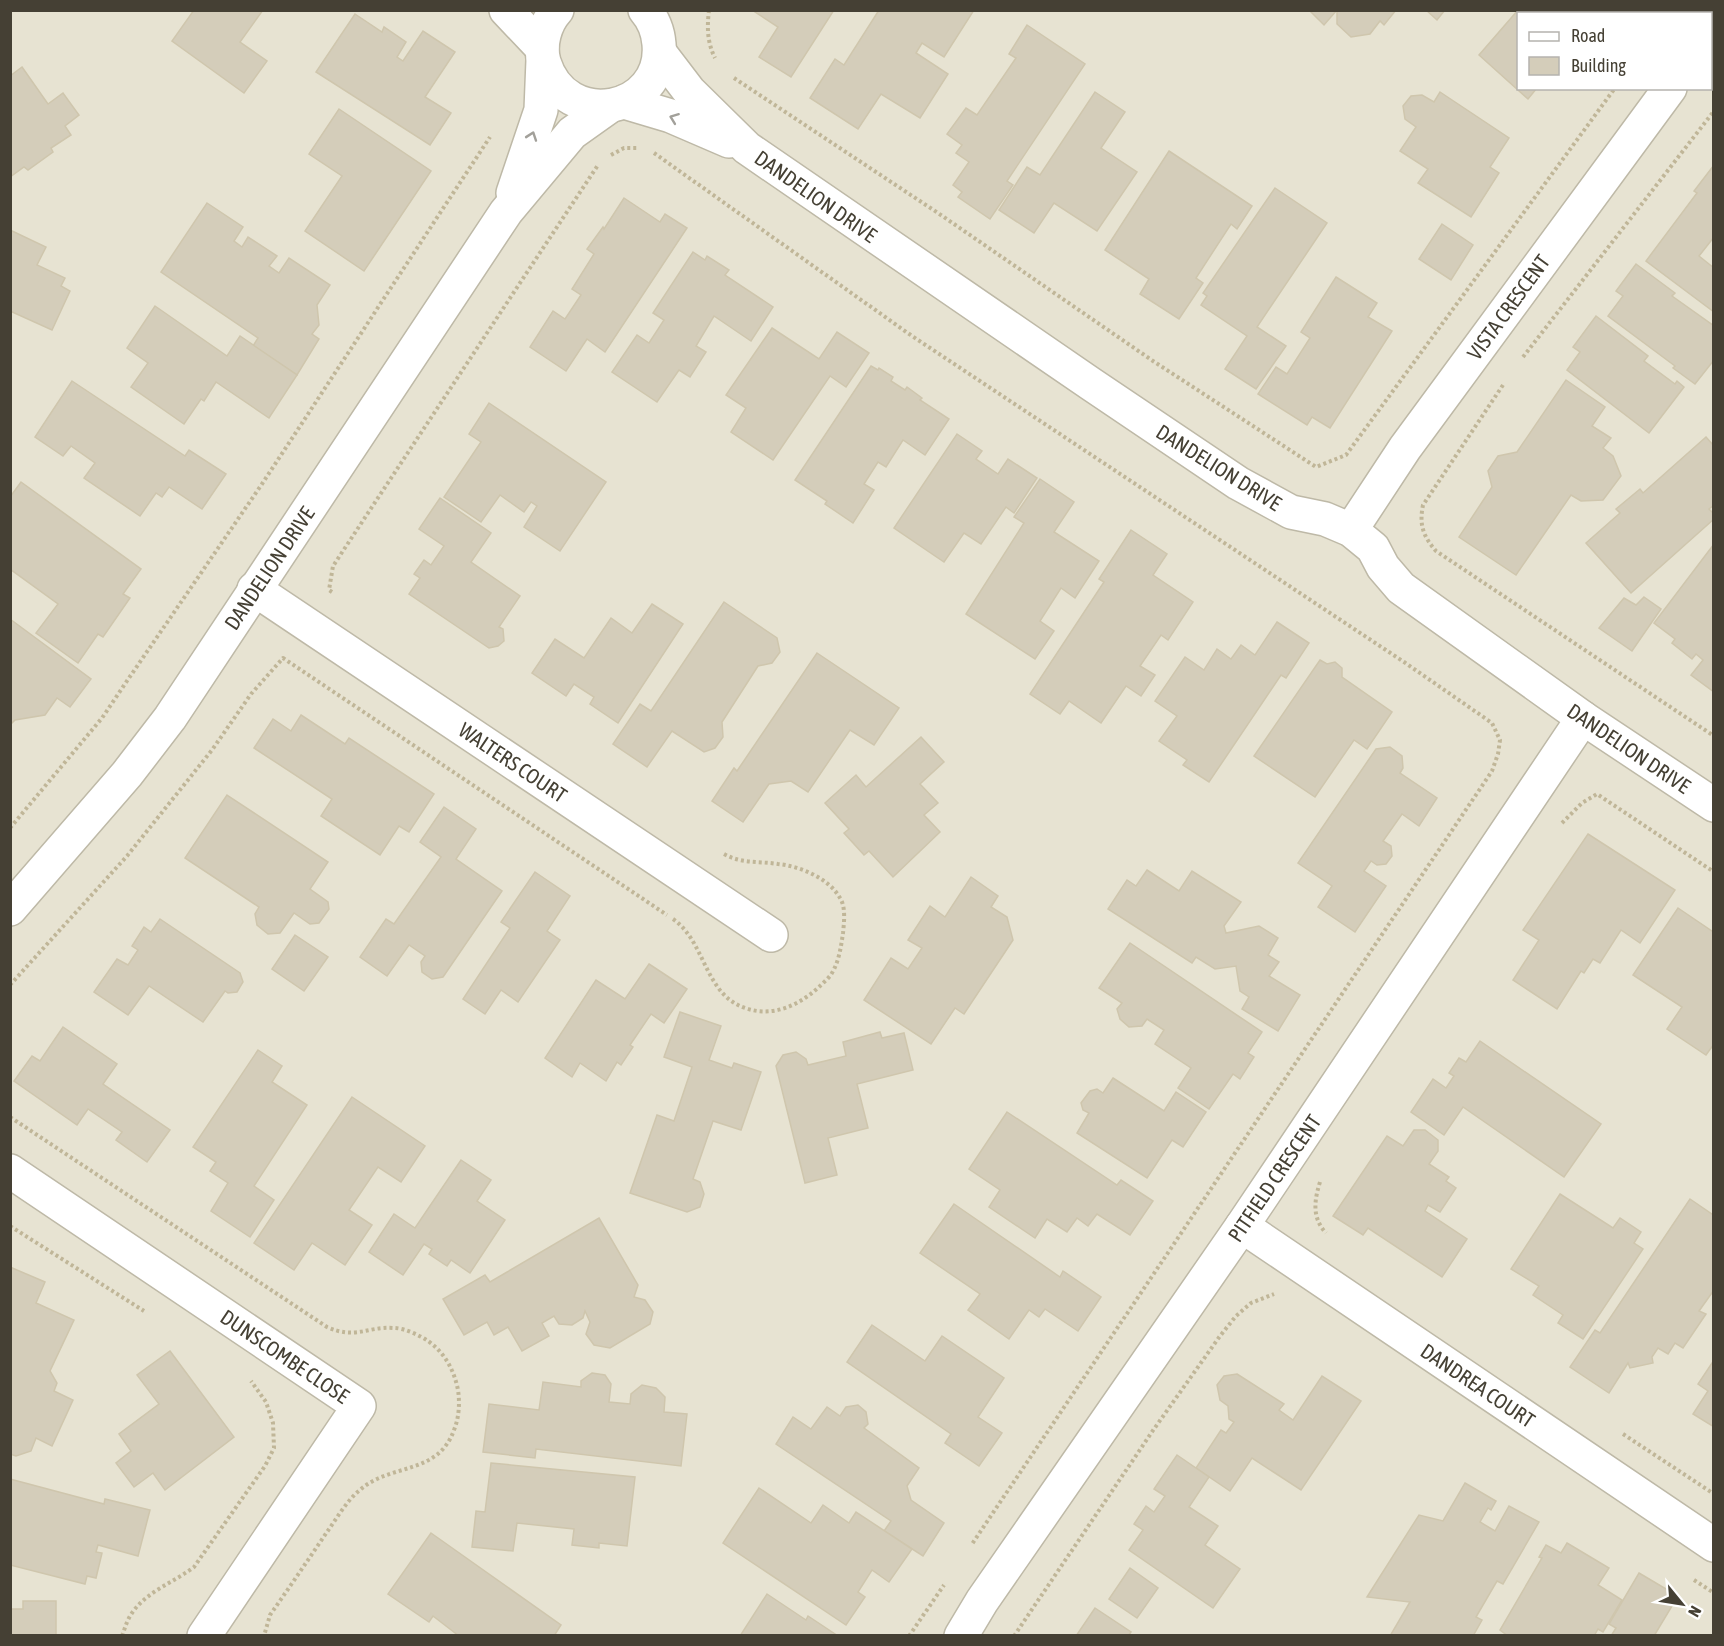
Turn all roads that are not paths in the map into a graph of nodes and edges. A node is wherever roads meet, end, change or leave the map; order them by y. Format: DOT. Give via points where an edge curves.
graph roads {
  1 [pos="506,10"];
  2 [pos="556,10"];
  3 [pos="657,26"];
  4 [pos="543,53"];
  5 [pos="1669,90"];
  6 [pos="617,104"];
  7 [pos="747,148"];
  8 [pos="507,212"];
  9 [pos="1351,530"];
  10 [pos="254,589"];
  11 [pos="1582,718"];
  12 [pos="1713,805"];
  13 [pos="10,909"];
  14 [pos="771,935"];
  15 [pos="10,1171"];
  16 [pos="1242,1226"];
  17 [pos="1713,1545"];
  18 [pos="204,1635"];
  19 [pos="961,1635"];
  1 -- 4 [label="street"];
  2 -- 4 [label="street, DANDELION DRIVE" via="545,31"];
  3 -- 6 [label="street" via="656,68 637,94"];
  3 -- 7 [label="street, DANDELION DRIVE" via="688,91"];
  4 -- 6 [label="street" via="549,76 574,101 592,106"];
  8 -- 4 [label="street, DANDELION DRIVE, one-way" via="541,110"];
  5 -- 9 [label="street, VISTA CRESCENT" via="1405,448"];
  7 -- 6 [label="street, DANDELION DRIVE, one-way" via="671,116"];
  6 -- 8 [label="street, DANDELION DRIVE" via="572,133"];
  7 -- 9 [label="street, DANDELION DRIVE" via="1238,483 1291,512 1325,519"];
  8 -- 10 [label="street, DANDELION DRIVE"];
  9 -- 11 [label="street, DANDELION DRIVE" via="1373,549 1401,588"];
  10 -- 13 [label="street, DANDELION DRIVE" via="170,718"];
  10 -- 14 [label="street, WALTERS COURT"];
  11 -- 12 [label="street, DANDELION DRIVE"];
  11 -- 16 [label="street, PITFIELD CRESCENT"];
  15 -- 18 [label="street, DUNSCOMBE CLOSE" via="359,1406"];
  16 -- 17 [label="street, DANDREA COURT"];
  16 -- 19 [label="street, PITFIELD CRESCENT"];
}
